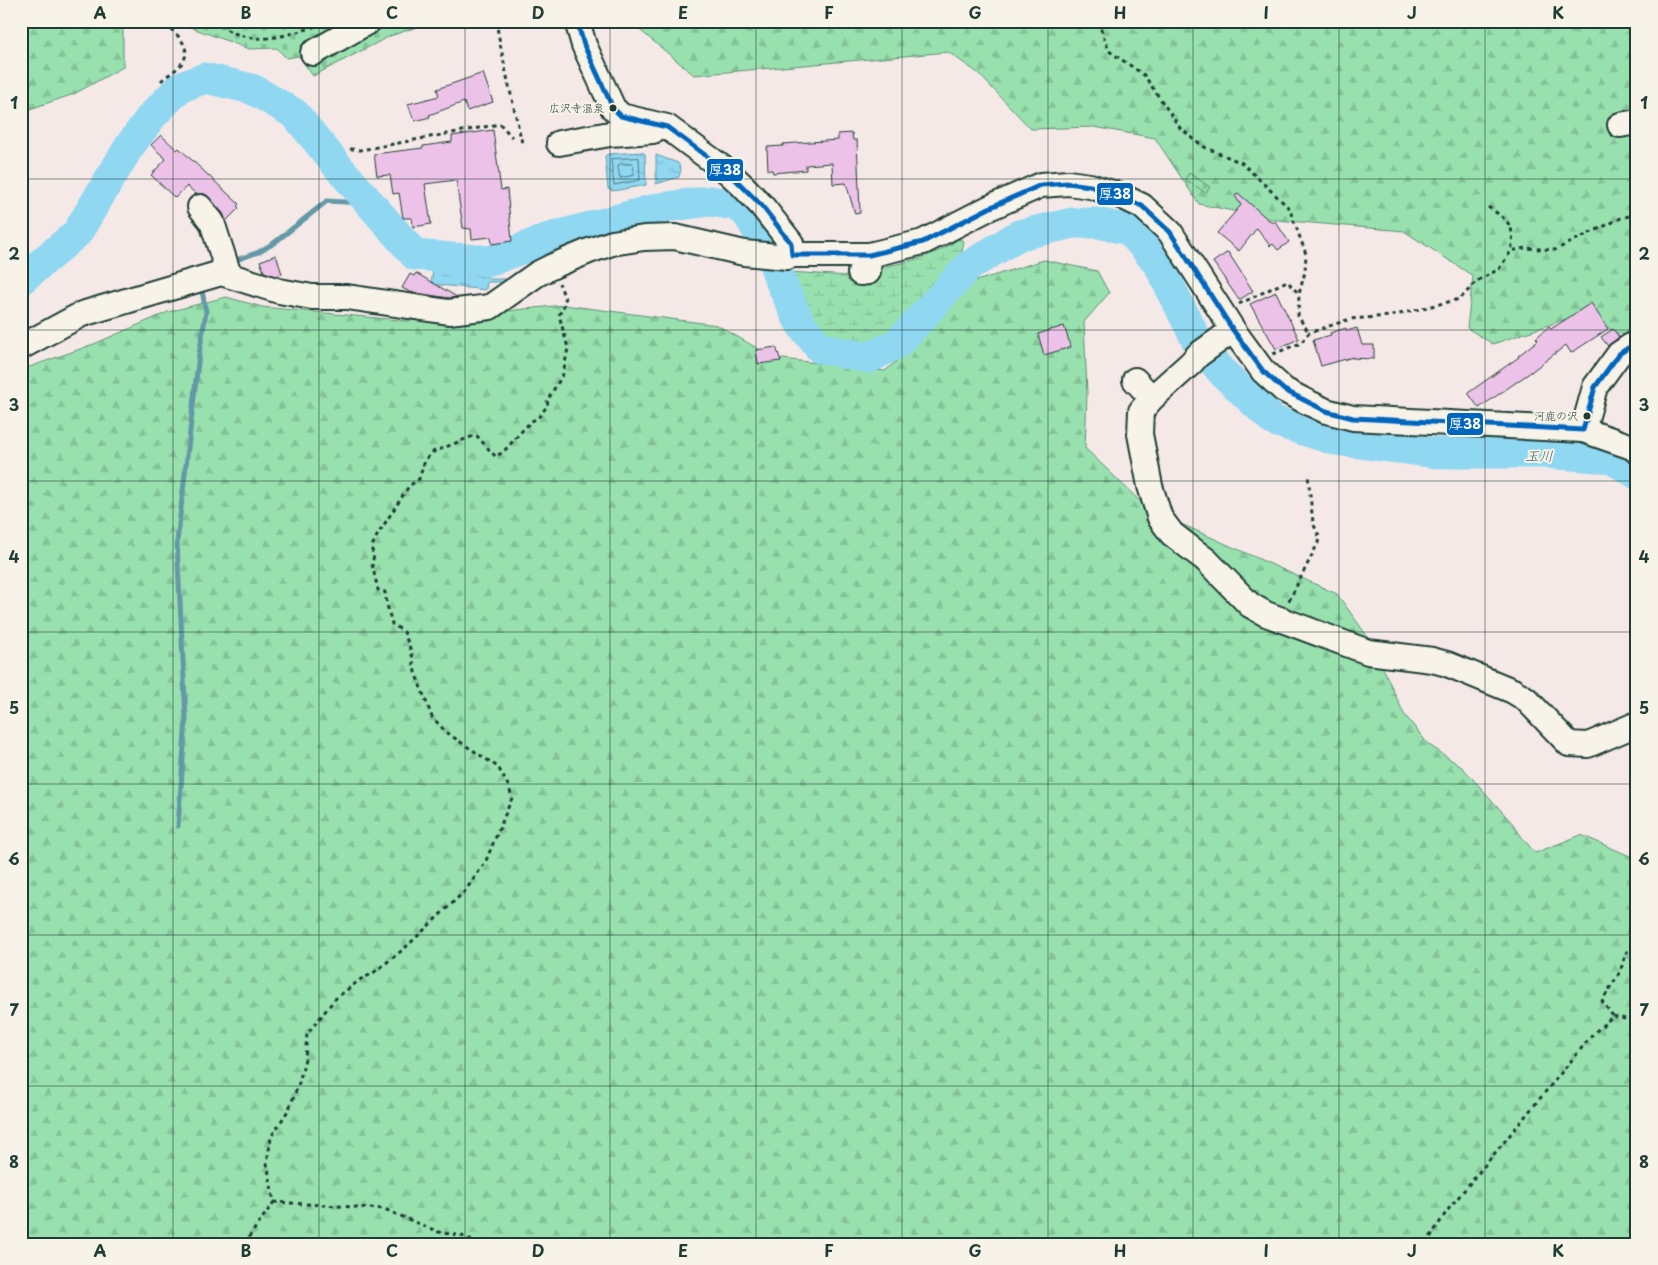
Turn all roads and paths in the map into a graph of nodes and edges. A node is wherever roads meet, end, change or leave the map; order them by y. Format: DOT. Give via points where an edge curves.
graph roads {
  1 [pos="161,21"];
  2 [pos="213,21"];
  3 [pos="496,21"];
  4 [pos="577,21"];
  5 [pos="1098,21"];
  6 [pos="359,24"];
  7 [pos="315,27"];
  8 [pos="312,53"];
  9 [pos="161,81"];
  10 [pos="673,131"];
  11 [pos="512,137"];
  12 [pos="559,143"];
  13 [pos="522,144"];
  14 [pos="350,149"];
  15 [pos="200,207"];
  16 [pos="1488,207"];
  17 [pos="1637,214"];
  18 [pos="1511,251"];
  19 [pos="790,256"];
  20 [pos="229,275"];
  21 [pos="1299,294"];
  22 [pos="566,301"];
  23 [pos="1228,321"];
  24 [pos="1309,333"];
  25 [pos="1637,342"];
  26 [pos="21,347"];
  27 [pos="1254,362"];
  28 [pos="1135,380"];
  29 [pos="1152,398"];
  30 [pos="1583,430"];
  31 [pos="1637,451"];
  32 [pos="1308,475"];
  33 [pos="1280,620"];
  34 [pos="1637,724"];
  35 [pos="1637,940"];
  36 [pos="1613,1016"];
  37 [pos="1637,1022"];
  38 [pos="274,1202"];
  39 [pos="244,1244"];
  40 [pos="479,1244"];
  41 [pos="1426,1244"];
  1 -- 9 [label="path" via="179,36 186,52 183,62"];
  2 -- 7 [label="path" via="242,38 269,38"];
  3 -- 13 [label="path"];
  4 -- 10 [label="street" via="584,45 613,108 621,116 660,124"];
  5 -- 21 [label="path" via="1109,51 1144,75 1180,128 1204,147 1242,163 1289,208 1306,254"];
  6 -- 8 [label="street"];
  10 -- 12 [label="street" via="610,134"];
  10 -- 19 [label="street" via="742,185 791,243"];
  11 -- 14 [label="path" via="500,124 361,150"];
  15 -- 20 [label="street" via="212,222"];
  16 -- 18 [label="path" via="1510,224 1514,238"];
  17 -- 18 [label="path" via="1621,218 1555,250 1526,248"];
  18 -- 24 [label="path" via="1498,269 1477,281 1460,299 1391,316 1350,319"];
  19 -- 20 [label="street" via="744,253 675,237 612,243 537,274 490,307 449,312 347,297 312,297 279,291"];
  19 -- 23 [label="street" via="865,264 924,242 1041,185 1068,183 1090,186 1142,206 1170,232"];
  20 -- 26 [label="street" via="221,273 82,314"];
  21 -- 23 [label="path" via="1288,281"];
  21 -- 24 [label="path" via="1298,316"];
  22 -- 38 [label="path" via="559,315 568,348 563,374 547,401 548,405 537,419 531,421 496,457 476,435 433,452 371,548 378,590 385,592 392,624 404,632 432,717 446,733 498,767 512,798 485,863 465,891 405,948 335,999 307,1034 299,1083 271,1137 267,1163"];
  23 -- 27 [label="street"];
  23 -- 29 [label="street" via="1204,351"];
  24 -- 27 [label="path" via="1301,343"];
  25 -- 30 [label="street" via="1619,354 1595,388"];
  27 -- 30 [label="street" via="1284,390 1326,411 1353,418"];
  28 -- 29 [label="street"];
  29 -- 33 [label="street" via="1141,411 1140,434 1150,486 1164,526 1206,560 1250,605"];
  30 -- 31 [label="street"];
  32 -- 33 [label="path" via="1318,544"];
  33 -- 34 [label="street" via="1368,652 1447,664 1513,692 1526,700 1569,744 1588,745"];
  35 -- 36 [label="path" via="1626,953 1620,972 1602,1001"];
  36 -- 37 [label="path"];
  36 -- 41 [label="path" via="1594,1033 1502,1143 1447,1211"];
  38 -- 39 [label="path"];
  38 -- 40 [label="path" via="384,1209 441,1233 460,1235"];
}
